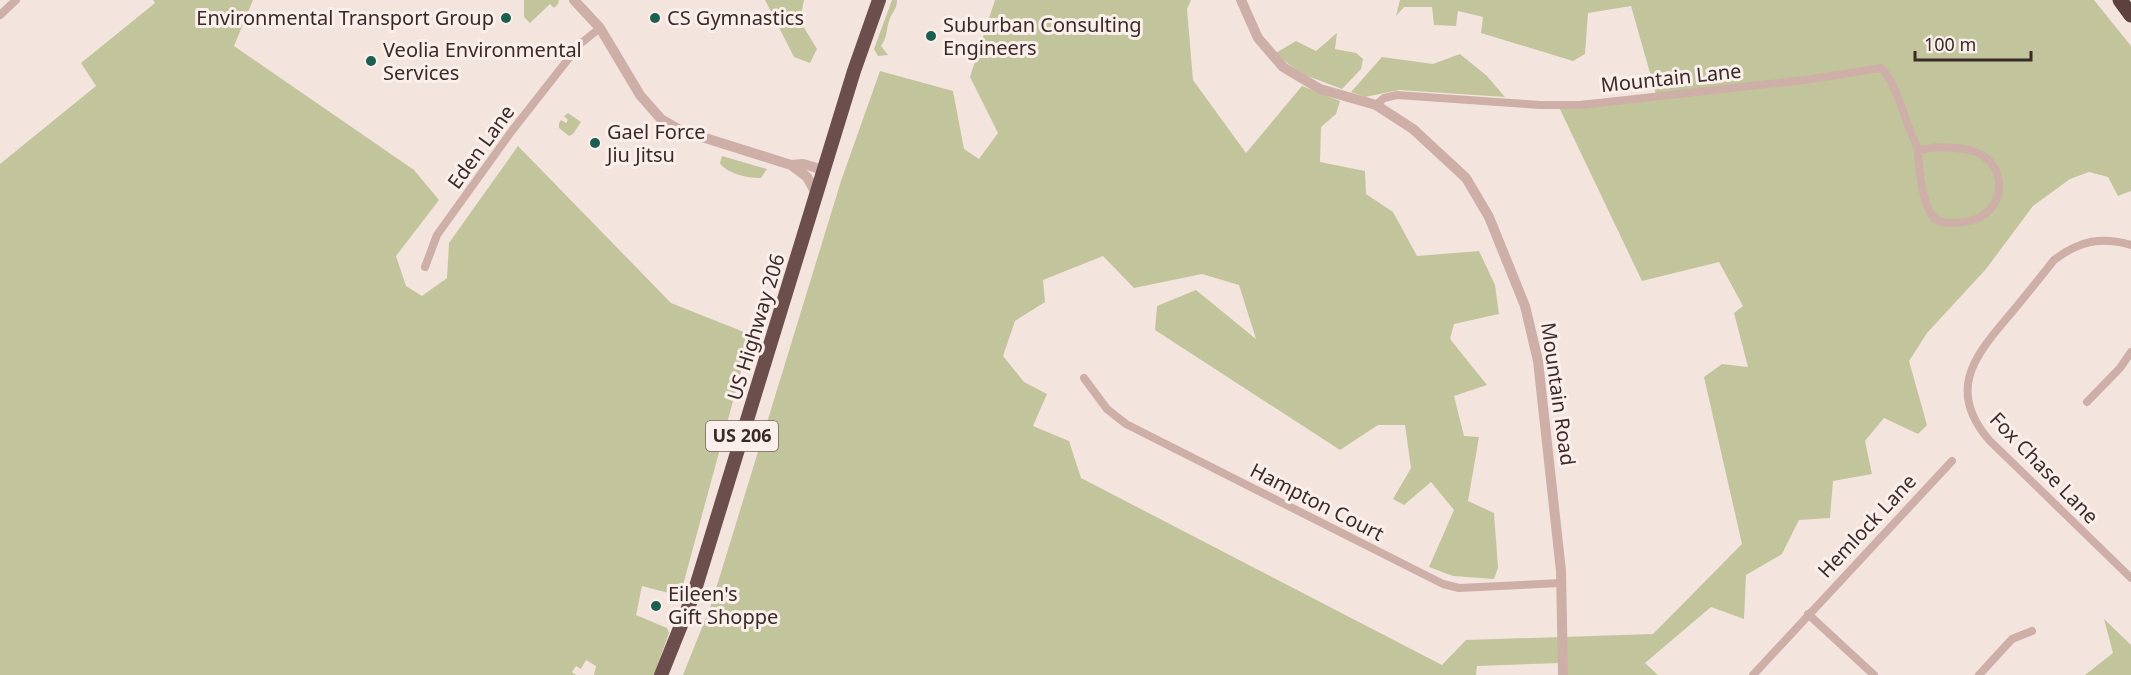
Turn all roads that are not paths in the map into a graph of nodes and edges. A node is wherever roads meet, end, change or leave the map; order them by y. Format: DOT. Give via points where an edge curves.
graph roads {
  1 [pos="16,0"];
  2 [pos="574,0"];
  3 [pos="879,0"];
  4 [pos="1241,0"];
  5 [pos="2120,0"];
  6 [pos="0,15"];
  7 [pos="2131,15"];
  8 [pos="600,28"];
  9 [pos="1376,105"];
  10 [pos="1919,150"];
  11 [pos="791,165"];
  12 [pos="824,170"];
  13 [pos="817,195"];
  14 [pos="2131,245"];
  15 [pos="425,267"];
  16 [pos="2130,355"];
  17 [pos="1084,378"];
  18 [pos="2087,402"];
  19 [pos="1952,461"];
  20 [pos="2131,578"];
  21 [pos="1562,583"];
  22 [pos="1808,614"];
  23 [pos="2031,631"];
  24 [pos="661,675"];
  25 [pos="1563,675"];
  26 [pos="1753,675"];
  27 [pos="1874,675"];
  28 [pos="1979,675"];
  1 -- 6 [label="street"];
  2 -- 8 [label="street"];
  3 -- 12 [label="highway, US 206"];
  4 -- 9 [label="street, Mountain Road" via="1258,38 1283,67 1320,89"];
  5 -- 7 [label="highway"];
  8 -- 11 [label="street" via="640,95 666,123"];
  8 -- 15 [label="street, Eden Lane" via="580,44 511,132 437,236"];
  9 -- 10 [label="street, Mountain Lane" via="1397,95 1581,105 1881,68 1888,75"];
  9 -- 21 [label="street, Mountain Road" via="1413,129 1466,178 1505,253 1525,306 1538,361"];
  10 -- 10 [label="street" via="1928,209 1935,219 1946,223 1972,221 1994,205 2000,182 1987,159 1977,152 1959,149"];
  11 -- 12 [label="street"];
  11 -- 13 [label="street" via="807,177"];
  12 -- 13 [label="highway, US 206"];
  13 -- 24 [label="highway, US Highway 206 / US 206" via="694,593"];
  14 -- 20 [label="street, Fox Chase Lane" via="2086,241 2054,260 1981,348 1967,389 1972,415 1989,440"];
  16 -- 18 [label="street"];
  17 -- 21 [label="street, Hampton Court" via="1107,409 1126,424 1443,584 1459,588"];
  19 -- 22 [label="street, Hemlock Lane"];
  21 -- 25 [label="street, Mountain Road"];
  22 -- 26 [label="street, Hemlock Lane"];
  22 -- 27 [label="street"];
  23 -- 28 [label="street" via="2012,639"];
}
